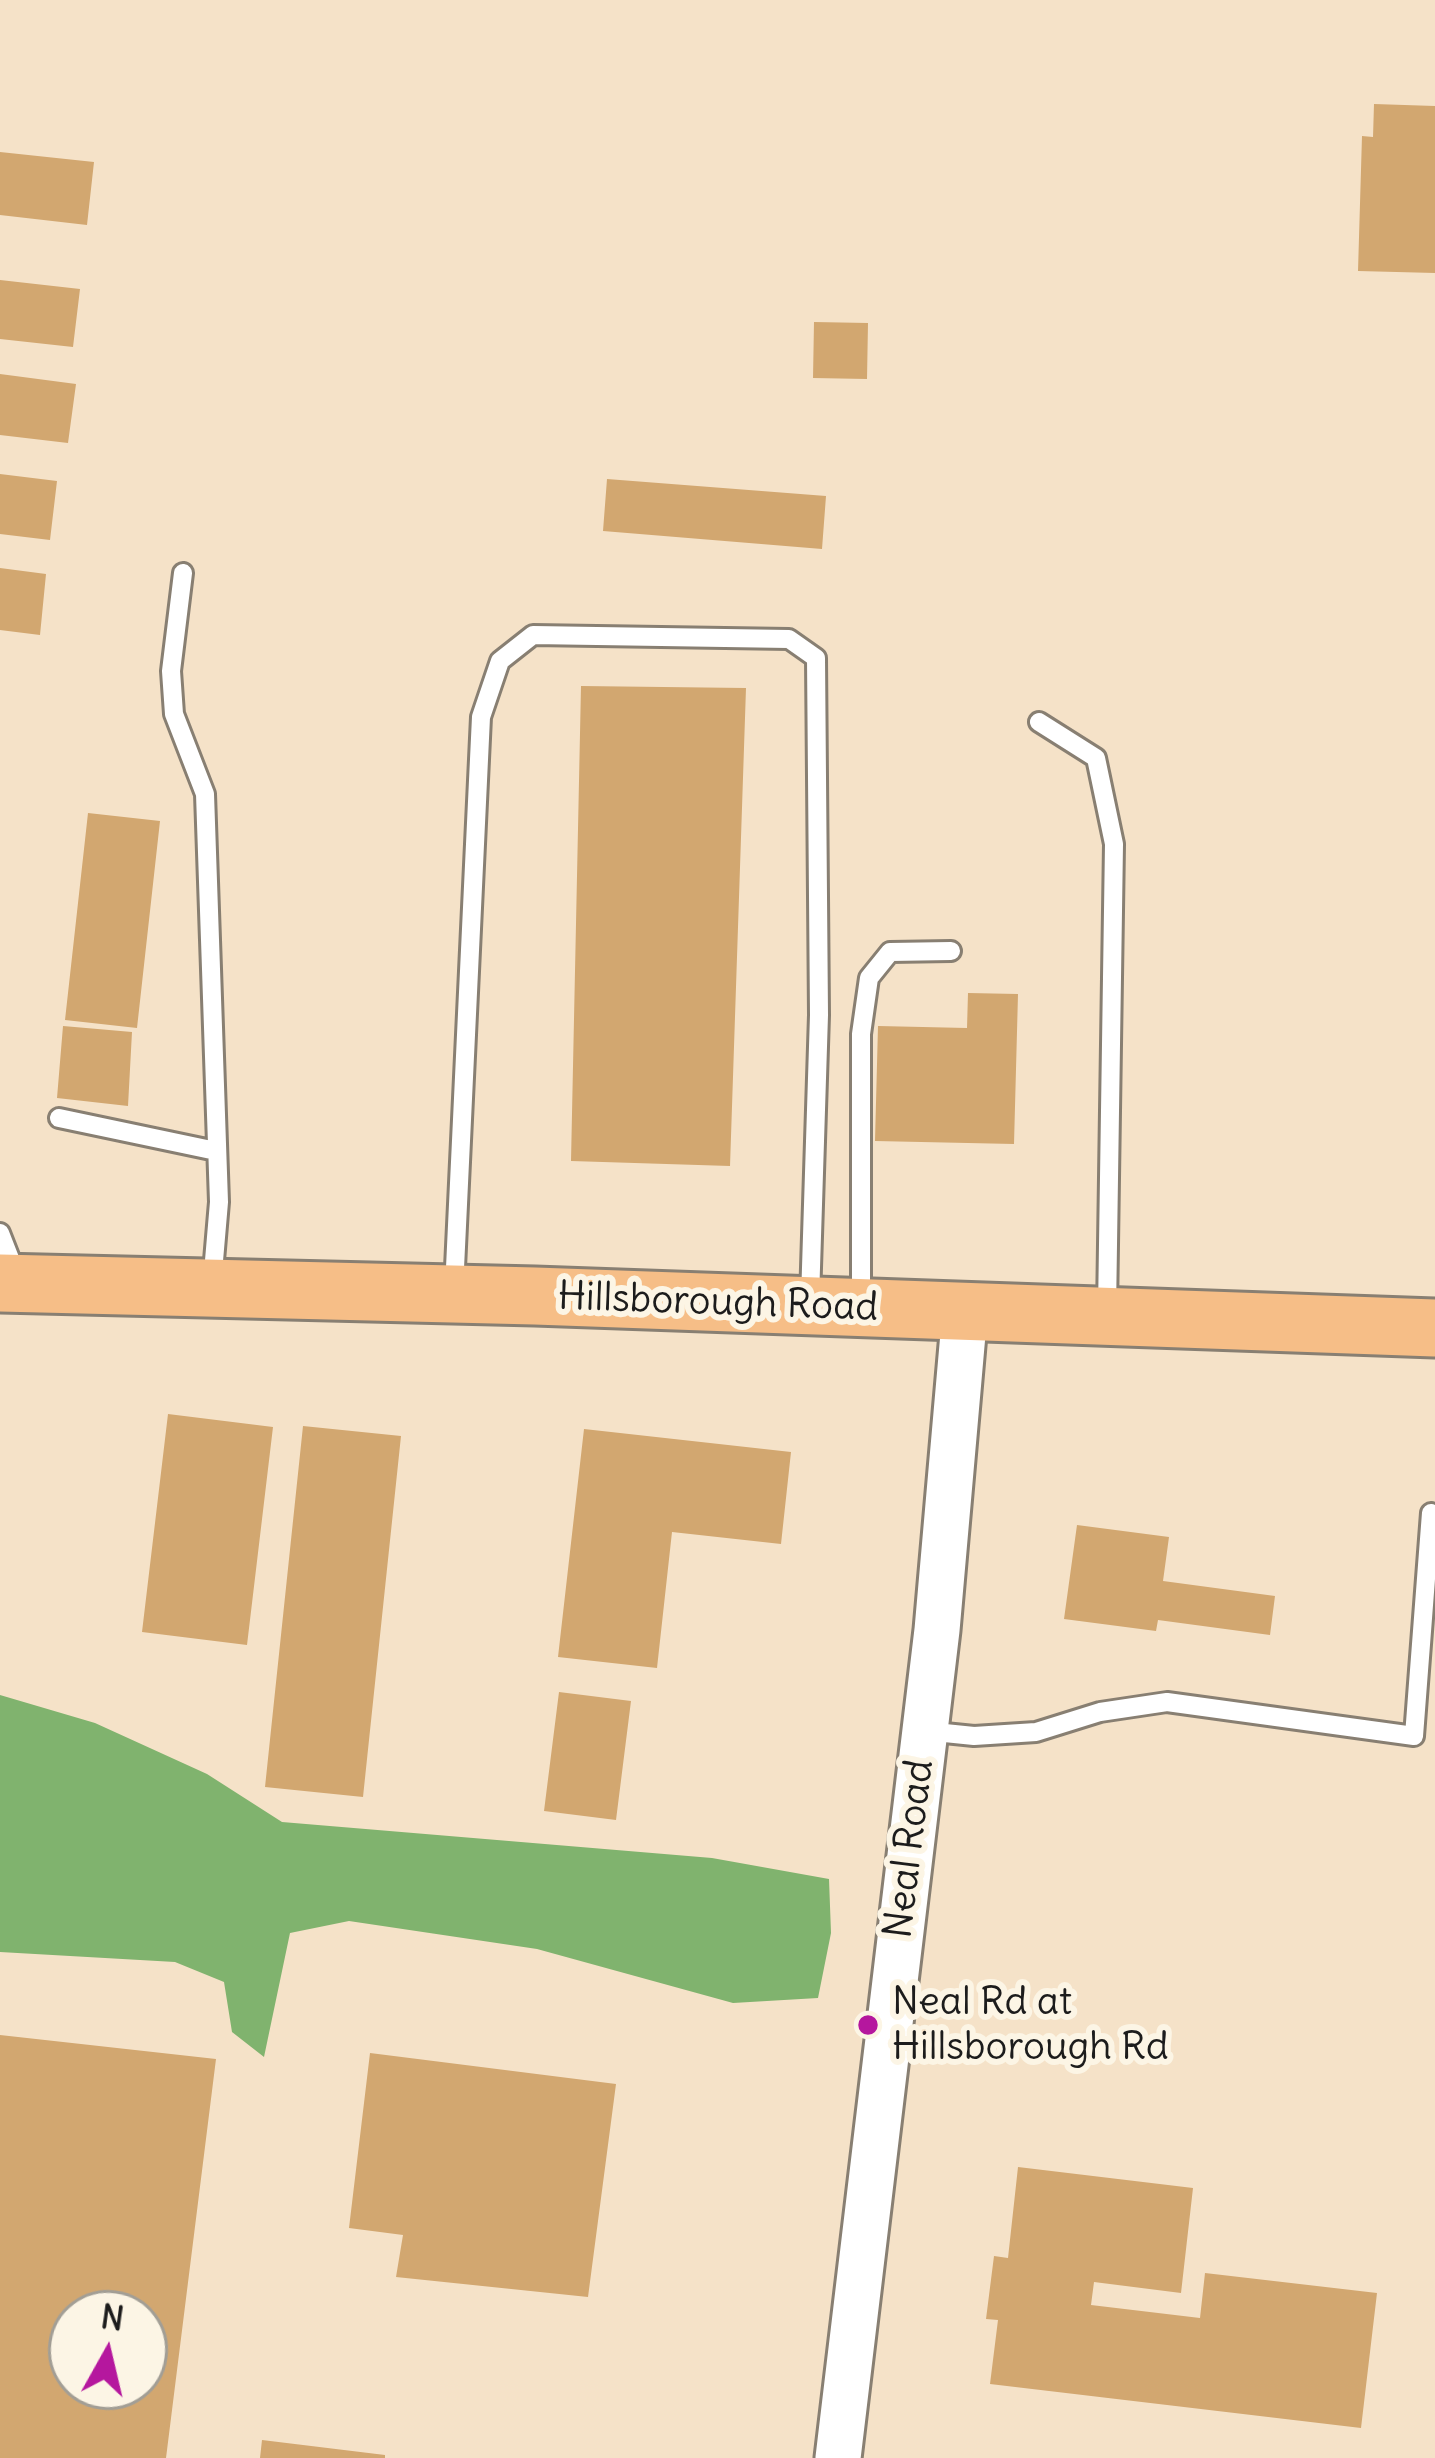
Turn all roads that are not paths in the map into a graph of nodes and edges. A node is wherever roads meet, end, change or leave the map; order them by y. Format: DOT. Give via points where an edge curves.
graph roads {
  1 [pos="183,573"];
  2 [pos="1040,722"];
  3 [pos="951,951"];
  4 [pos="59,1118"];
  5 [pos="216,1151"];
  6 [pos="6,1267"];
  7 [pos="211,1289"];
  8 [pos="454,1294"];
  9 [pos="835,1307"];
  10 [pos="965,1311"];
  11 [pos="1107,1316"];
  12 [pos="1435,1328"];
  13 [pos="1431,1513"];
  14 [pos="925,1731"];
  15 [pos="838,2458"];
  1 -- 5 [label="lane" via="171,671 174,714 205,794"];
  2 -- 11 [label="lane" via="1096,758 1114,844"];
  3 -- 9 [label="lane" via="890,952 869,978"];
  4 -- 5 [label="lane"];
  5 -- 7 [label="lane"];
  6 -- 7 [label="main road, Hillsborough Road"];
  7 -- 8 [label="main road, Hillsborough Road"];
  8 -- 9 [label="main road, Hillsborough Road"];
  8 -- 9 [label="lane" via="482,717 500,661 532,635 789,639 816,658 818,1016"];
  9 -- 10 [label="main road, Hillsborough Road"];
  10 -- 11 [label="main road, Hillsborough Road"];
  10 -- 14 [label="street, Neal Road"];
  11 -- 12 [label="main road, Hillsborough Road"];
  13 -- 14 [label="lane" via="1414,1736 1167,1702 1036,1732"];
  14 -- 15 [label="street, Neal Road"];
}
